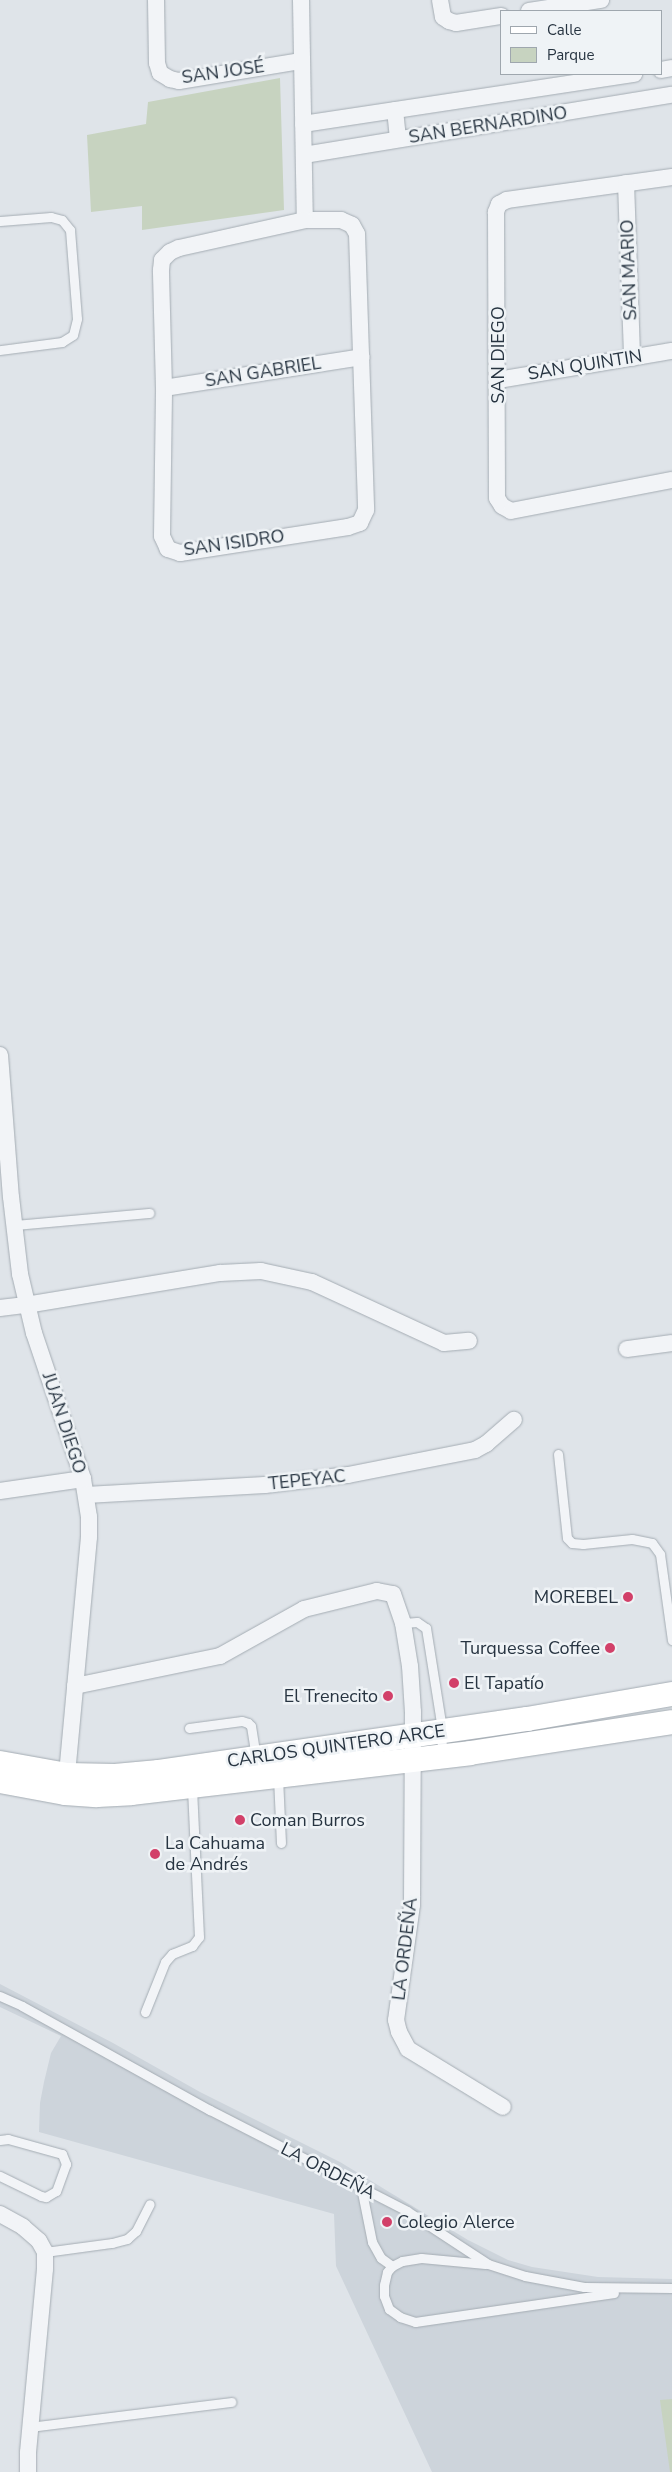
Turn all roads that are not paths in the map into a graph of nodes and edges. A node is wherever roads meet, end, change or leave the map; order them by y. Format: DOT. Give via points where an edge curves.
graph roads {
  1 [pos="156,0"];
  2 [pos="301,0"];
  3 [pos="440,0"];
  4 [pos="601,0"];
  5 [pos="568,2"];
  6 [pos="533,10"];
  7 [pos="500,16"];
  8 [pos="301,61"];
  9 [pos="627,75"];
  10 [pos="672,94"];
  11 [pos="395,110"];
  12 [pos="303,124"];
  13 [pos="398,139"];
  14 [pos="304,155"];
  15 [pos="672,177"];
  16 [pos="626,183"];
  17 [pos="0,220"];
  18 [pos="305,220"];
  19 [pos="0,350"];
  20 [pos="672,351"];
  21 [pos="362,357"];
  22 [pos="632,358"];
  23 [pos="498,380"];
  24 [pos="164,388"];
  25 [pos="672,480"];
  26 [pos="0,1055"];
  27 [pos="149,1213"];
  28 [pos="14,1225"];
  29 [pos="26,1306"];
  30 [pos="0,1308"];
  31 [pos="469,1341"];
  32 [pos="672,1343"];
  33 [pos="627,1349"];
  34 [pos="514,1420"];
  35 [pos="558,1454"];
  36 [pos="85,1487"];
  37 [pos="0,1491"];
  38 [pos="403,1623"];
  39 [pos="672,1640"];
  40 [pos="75,1686"];
  41 [pos="672,1694"];
  42 [pos="672,1722"];
  43 [pos="189,1728"];
  44 [pos="441,1731"];
  45 [pos="414,1735"];
  46 [pos="442,1756"];
  47 [pos="257,1758"];
  48 [pos="412,1760"];
  49 [pos="0,1763"];
  50 [pos="278,1776"];
  51 [pos="0,1781"];
  52 [pos="66,1784"];
  53 [pos="192,1787"];
  54 [pos="280,1843"];
  55 [pos="0,1996"];
  56 [pos="145,2012"];
  57 [pos="503,2107"];
  58 [pos="0,2140"];
  59 [pos="0,2176"];
  60 [pos="361,2187"];
  61 [pos="150,2204"];
  62 [pos="0,2214"];
  63 [pos="45,2252"];
  64 [pos="488,2264"];
  65 [pos="392,2266"];
  66 [pos="645,2288"];
  67 [pos="672,2288"];
  68 [pos="231,2402"];
  69 [pos="30,2427"];
  70 [pos="28,2472"];
  1 -- 8 [label="street, SAN JOSÉ" via="157,63 160,73 170,79"];
  2 -- 8 [label="street"];
  3 -- 7 [label="street" via="443,18 449,22"];
  4 -- 5 [label="street"];
  5 -- 6 [label="street"];
  8 -- 12 [label="street"];
  9 -- 11 [label="street, SAN BERNARDINO"];
  10 -- 13 [label="street, SAN BERNARDINO"];
  11 -- 12 [label="street, SAN BERNARDINO"];
  11 -- 13 [label="street"];
  12 -- 14 [label="street"];
  13 -- 14 [label="street, SAN BERNARDINO"];
  14 -- 18 [label="street"];
  15 -- 16 [label="street, SAN DIEGO"];
  16 -- 22 [label="street, SAN MARIO"];
  16 -- 23 [label="street, SAN DIEGO" via="506,200 500,204 496,212"];
  17 -- 19 [label="lane" via="51,217 62,220 70,230 77,319 73,335 62,342"];
  18 -- 21 [label="street, SAN ISIDRO" via="341,220 352,225 357,234"];
  18 -- 24 [label="street, SAN ISIDRO" via="179,248 162,260"];
  20 -- 22 [label="street, SAN QUINTIN"];
  21 -- 24 [label="street, SAN GABRIEL"];
  21 -- 24 [label="street, SAN ISIDRO" via="366,510 360,523 180,553 168,549 162,536"];
  22 -- 23 [label="street, SAN QUINTIN"];
  23 -- 25 [label="street, SAN DIEGO" via="496,498 502,506 511,510"];
  26 -- 28 [label="street, JUAN DIEGO"];
  27 -- 28 [label="lane"];
  28 -- 29 [label="street, JUAN DIEGO"];
  29 -- 30 [label="street"];
  29 -- 31 [label="street" via="220,1273 261,1271 312,1282 436,1341 449,1344"];
  29 -- 36 [label="street, JUAN DIEGO"];
  32 -- 33 [label="street"];
  34 -- 36 [label="street, TEPEYAC" via="475,1450 348,1475 265,1485"];
  35 -- 39 [label="lane" via="567,1538 572,1543 583,1544 632,1539 652,1543 660,1554"];
  36 -- 37 [label="street, TEPEYAC"];
  36 -- 40 [label="street, JUAN DIEGO" via="89,1537"];
  38 -- 40 [label="street, LA ORDEÑA" via="393,1594 377,1591 304,1609 220,1656"];
  38 -- 44 [label="lane" via="417,1622 426,1628"];
  38 -- 45 [label="street, LA ORDEÑA" via="410,1666"];
  40 -- 52 [label="street, JUAN DIEGO"];
  41 -- 44 [label="main road, CARLOS QUINTERO ARCE"];
  42 -- 46 [label="main road, CARLOS QUINTERO ARCE"];
  43 -- 47 [label="lane" via="248,1723"];
  44 -- 45 [label="main road, CARLOS QUINTERO ARCE"];
  44 -- 46 [label="lane"];
  45 -- 47 [label="main road, CARLOS QUINTERO ARCE"];
  45 -- 48 [label="street, LA ORDEÑA"];
  46 -- 48 [label="main road, CARLOS QUINTERO ARCE"];
  47 -- 52 [label="main road, CARLOS QUINTERO ARCE"];
  48 -- 50 [label="main road, CARLOS QUINTERO ARCE"];
  48 -- 57 [label="street, LA ORDEÑA" via="412,1906 396,2020 399,2032 408,2049"];
  49 -- 52 [label="main road, CARLOS QUINTERO ARCE"];
  50 -- 53 [label="main road, CARLOS QUINTERO ARCE"];
  50 -- 54 [label="lane"];
  51 -- 52 [label="main road, CARLOS QUINTERO ARCE"];
  52 -- 53 [label="main road, CARLOS QUINTERO ARCE" via="114,1794"];
  53 -- 56 [label="lane" via="199,1937 192,1946 172,1954 165,1962"];
  55 -- 60 [label="lane, LA ORDEÑA" via="210,2110"];
  58 -- 59 [label="lane" via="8,2139 62,2154 66,2164 56,2191 46,2197"];
  60 -- 64 [label="lane, LA ORDEÑA" via="407,2211"];
  60 -- 65 [label="lane" via="372,2242 381,2258"];
  61 -- 63 [label="lane" via="136,2231 127,2239"];
  62 -- 63 [label="street" via="23,2227"];
  63 -- 69 [label="street"];
  64 -- 65 [label="lane" via="421,2258"];
  64 -- 66 [label="lane, LA ORDEÑA" via="525,2276 584,2287"];
  65 -- 66 [label="lane" via="384,2285 389,2309 400,2318 416,2322"];
  66 -- 67 [label="lane, LA ORDEÑA"];
  68 -- 69 [label="lane"];
  69 -- 70 [label="street"];
}
